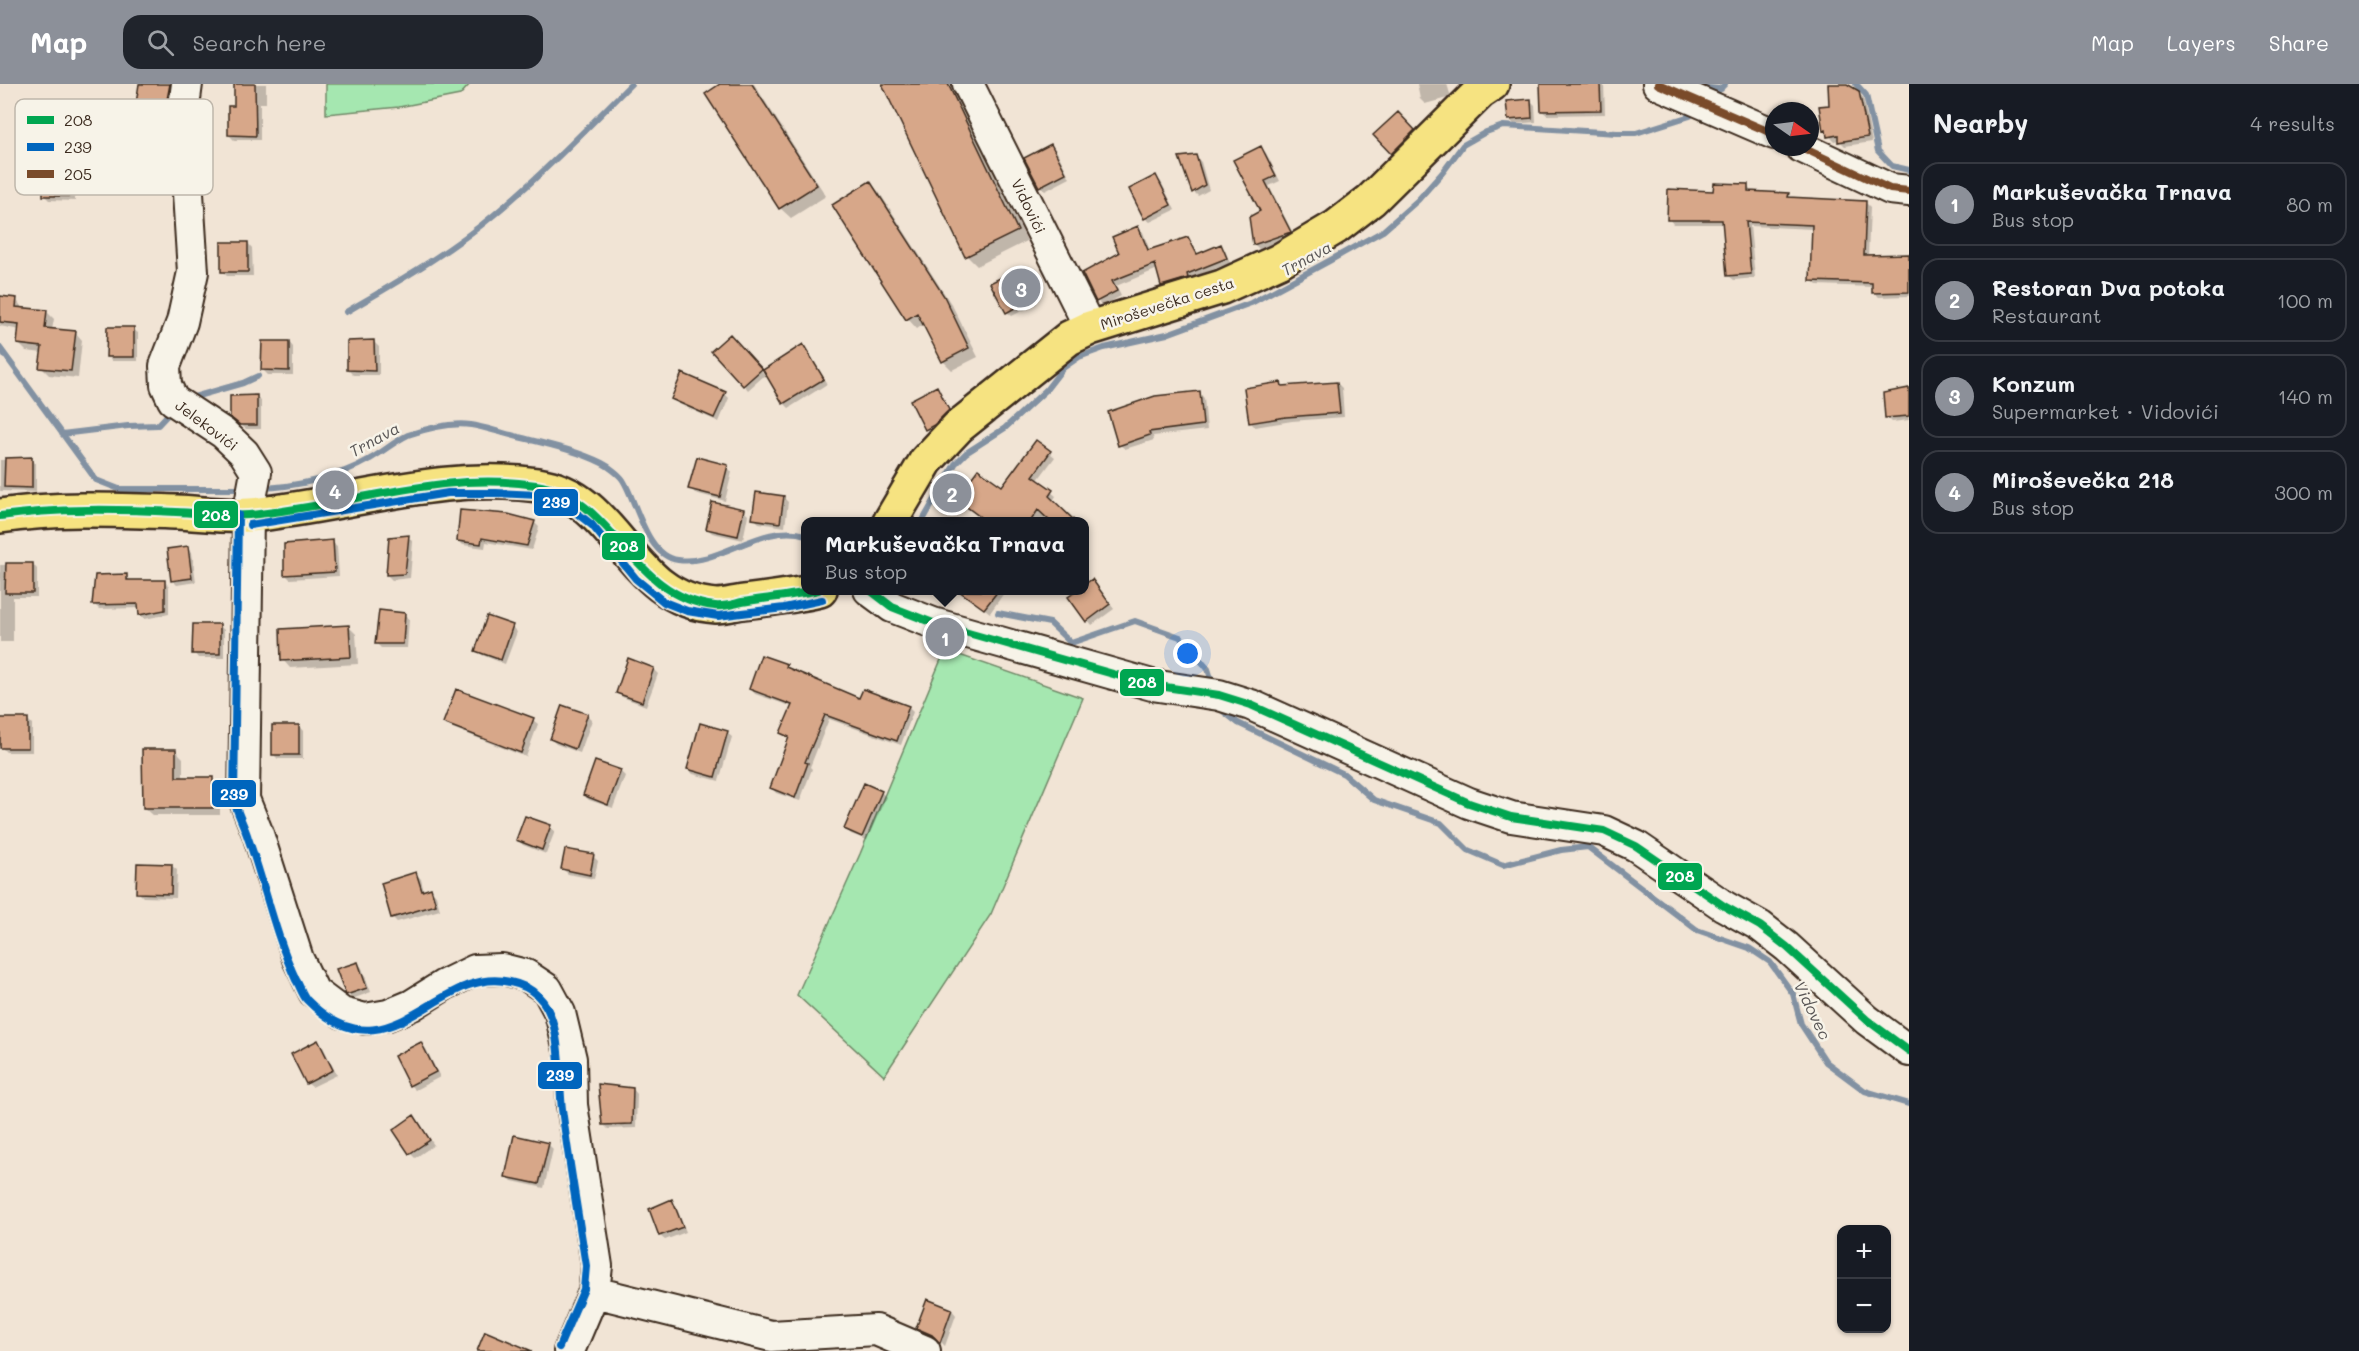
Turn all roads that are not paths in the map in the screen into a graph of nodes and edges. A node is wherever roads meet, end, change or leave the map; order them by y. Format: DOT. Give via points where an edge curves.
graph roads {
  1 [pos="187,84"];
  2 [pos="968,84"];
  3 [pos="1492,84"];
  4 [pos="1658,84"];
  5 [pos="185,99"];
  6 [pos="1765,130"];
  7 [pos="1819,155"];
  8 [pos="1909,191"];
  9 [pos="189,195"];
  10 [pos="1089,328"];
  11 [pos="252,497"];
  12 [pos="0,516"];
  13 [pos="893,517"];
  14 [pos="801,595"];
  15 [pos="875,595"];
  16 [pos="1909,1051"];
  17 [pos="594,1292"];
  18 [pos="569,1351"];
  19 [pos="926,1351"];
  1 -- 5 [label="street, Jelekovići"];
  2 -- 10 [label="street, Vidovići"];
  3 -- 10 [label="main road, Miroševečka cesta" via="1371,200 1279,261 1222,287"];
  4 -- 6 [label="street"];
  7 -- 8 [label="street" via="1890,189"];
  9 -- 11 [label="street, Jelekovići" via="193,272 182,322 165,366 166,385 178,404 223,433 244,453 256,472"];
  10 -- 13 [label="main road, Miroševečka cesta" via="1041,359 958,427 926,461"];
  11 -- 12 [label="main road" via="134,510"];
  11 -- 14 [label="main road" via="447,483 540,485 579,501 606,526 643,571 670,593 717,606"];
  11 -- 17 [label="street" via="244,799 298,959 314,992 342,1012 365,1019 411,1005 476,970 502,969 526,975 547,989 560,1013 571,1059 572,1105 597,1266"];
  15 -- 16 [label="street" via="892,607 933,623 1152,686 1251,705 1469,803 1510,817 1604,831 1636,846 1760,926 1867,1020"];
  17 -- 18 [label="street"];
  17 -- 19 [label="street" via="771,1336 876,1330"];
}
